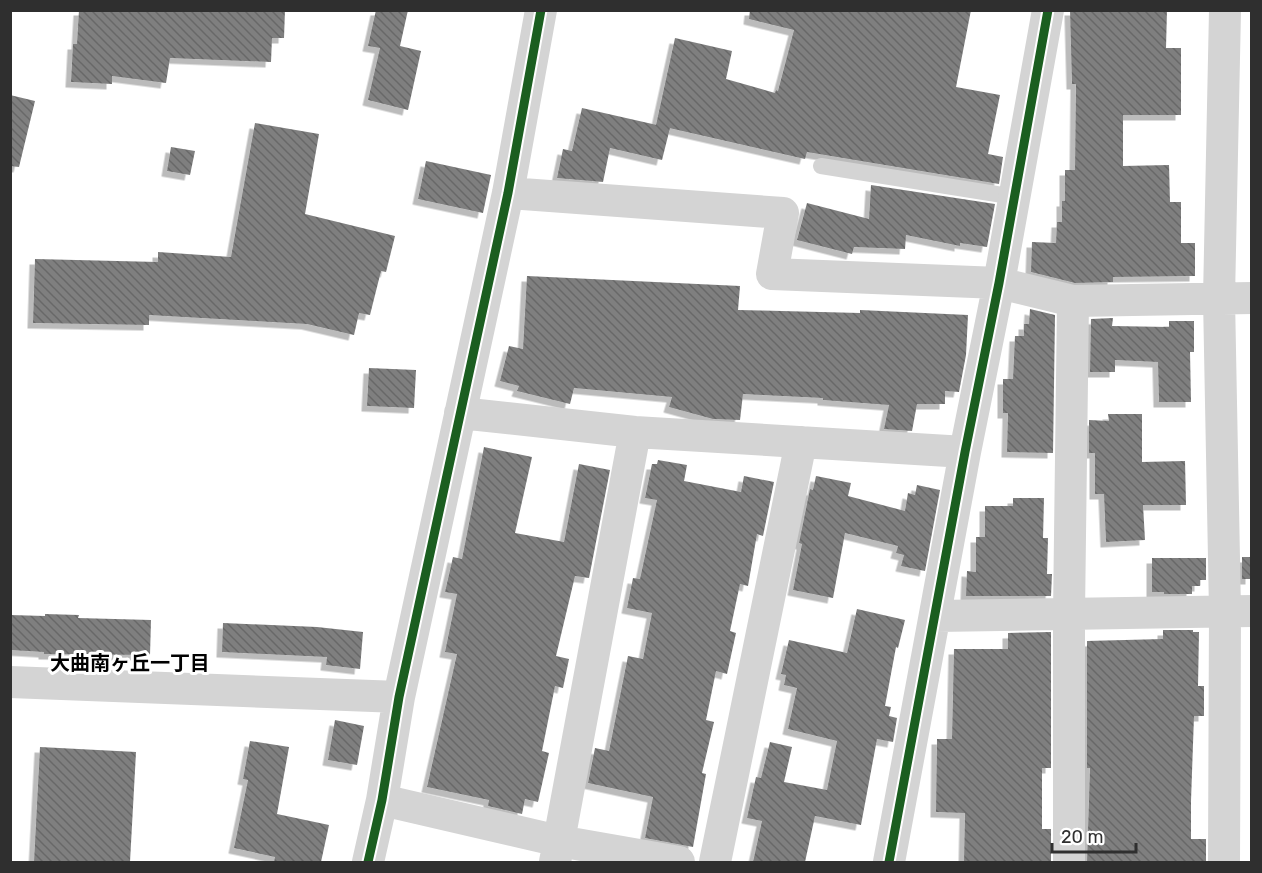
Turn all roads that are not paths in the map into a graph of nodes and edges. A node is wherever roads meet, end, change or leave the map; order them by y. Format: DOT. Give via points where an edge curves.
graph roads {
  1 [pos="541,10"];
  2 [pos="1048,10"];
  3 [pos="1225,10"];
  4 [pos="821,166"];
  5 [pos="508,193"];
  6 [pos="1015,197"];
  7 [pos="999,283"];
  8 [pos="1219,298"];
  9 [pos="1251,298"];
  10 [pos="1073,301"];
  11 [pos="460,413"];
  12 [pos="635,432"];
  13 [pos="801,442"];
  14 [pos="965,452"];
  15 [pos="1238,611"];
  16 [pos="1069,614"];
  17 [pos="936,615"];
  18 [pos="10,681"];
  19 [pos="399,697"];
  20 [pos="382,800"];
  21 [pos="557,852"];
  22 [pos="368,862"];
  23 [pos="679,862"];
  24 [pos="715,862"];
  25 [pos="889,862"];
  26 [pos="1069,862"];
  27 [pos="1224,862"];
  1 -- 5 [label="street"];
  2 -- 6 [label="street"];
  3 -- 8 [label="street"];
  4 -- 6 [label="lane"];
  5 -- 7 [label="street" via="783,213 772,274"];
  5 -- 11 [label="street"];
  6 -- 7 [label="street"];
  7 -- 10 [label="street"];
  7 -- 14 [label="street"];
  8 -- 9 [label="street"];
  8 -- 10 [label="street"];
  8 -- 15 [label="street"];
  10 -- 16 [label="street"];
  11 -- 12 [label="street"];
  11 -- 19 [label="street"];
  12 -- 13 [label="street"];
  12 -- 21 [label="street"];
  13 -- 14 [label="street"];
  13 -- 24 [label="street"];
  14 -- 17 [label="street"];
  15 -- 16 [label="street"];
  15 -- 27 [label="street"];
  16 -- 17 [label="street"];
  16 -- 26 [label="street"];
  17 -- 25 [label="street"];
  18 -- 19 [label="street"];
  19 -- 20 [label="street"];
  20 -- 21 [label="street"];
  20 -- 22 [label="street"];
  21 -- 23 [label="street"];
}
